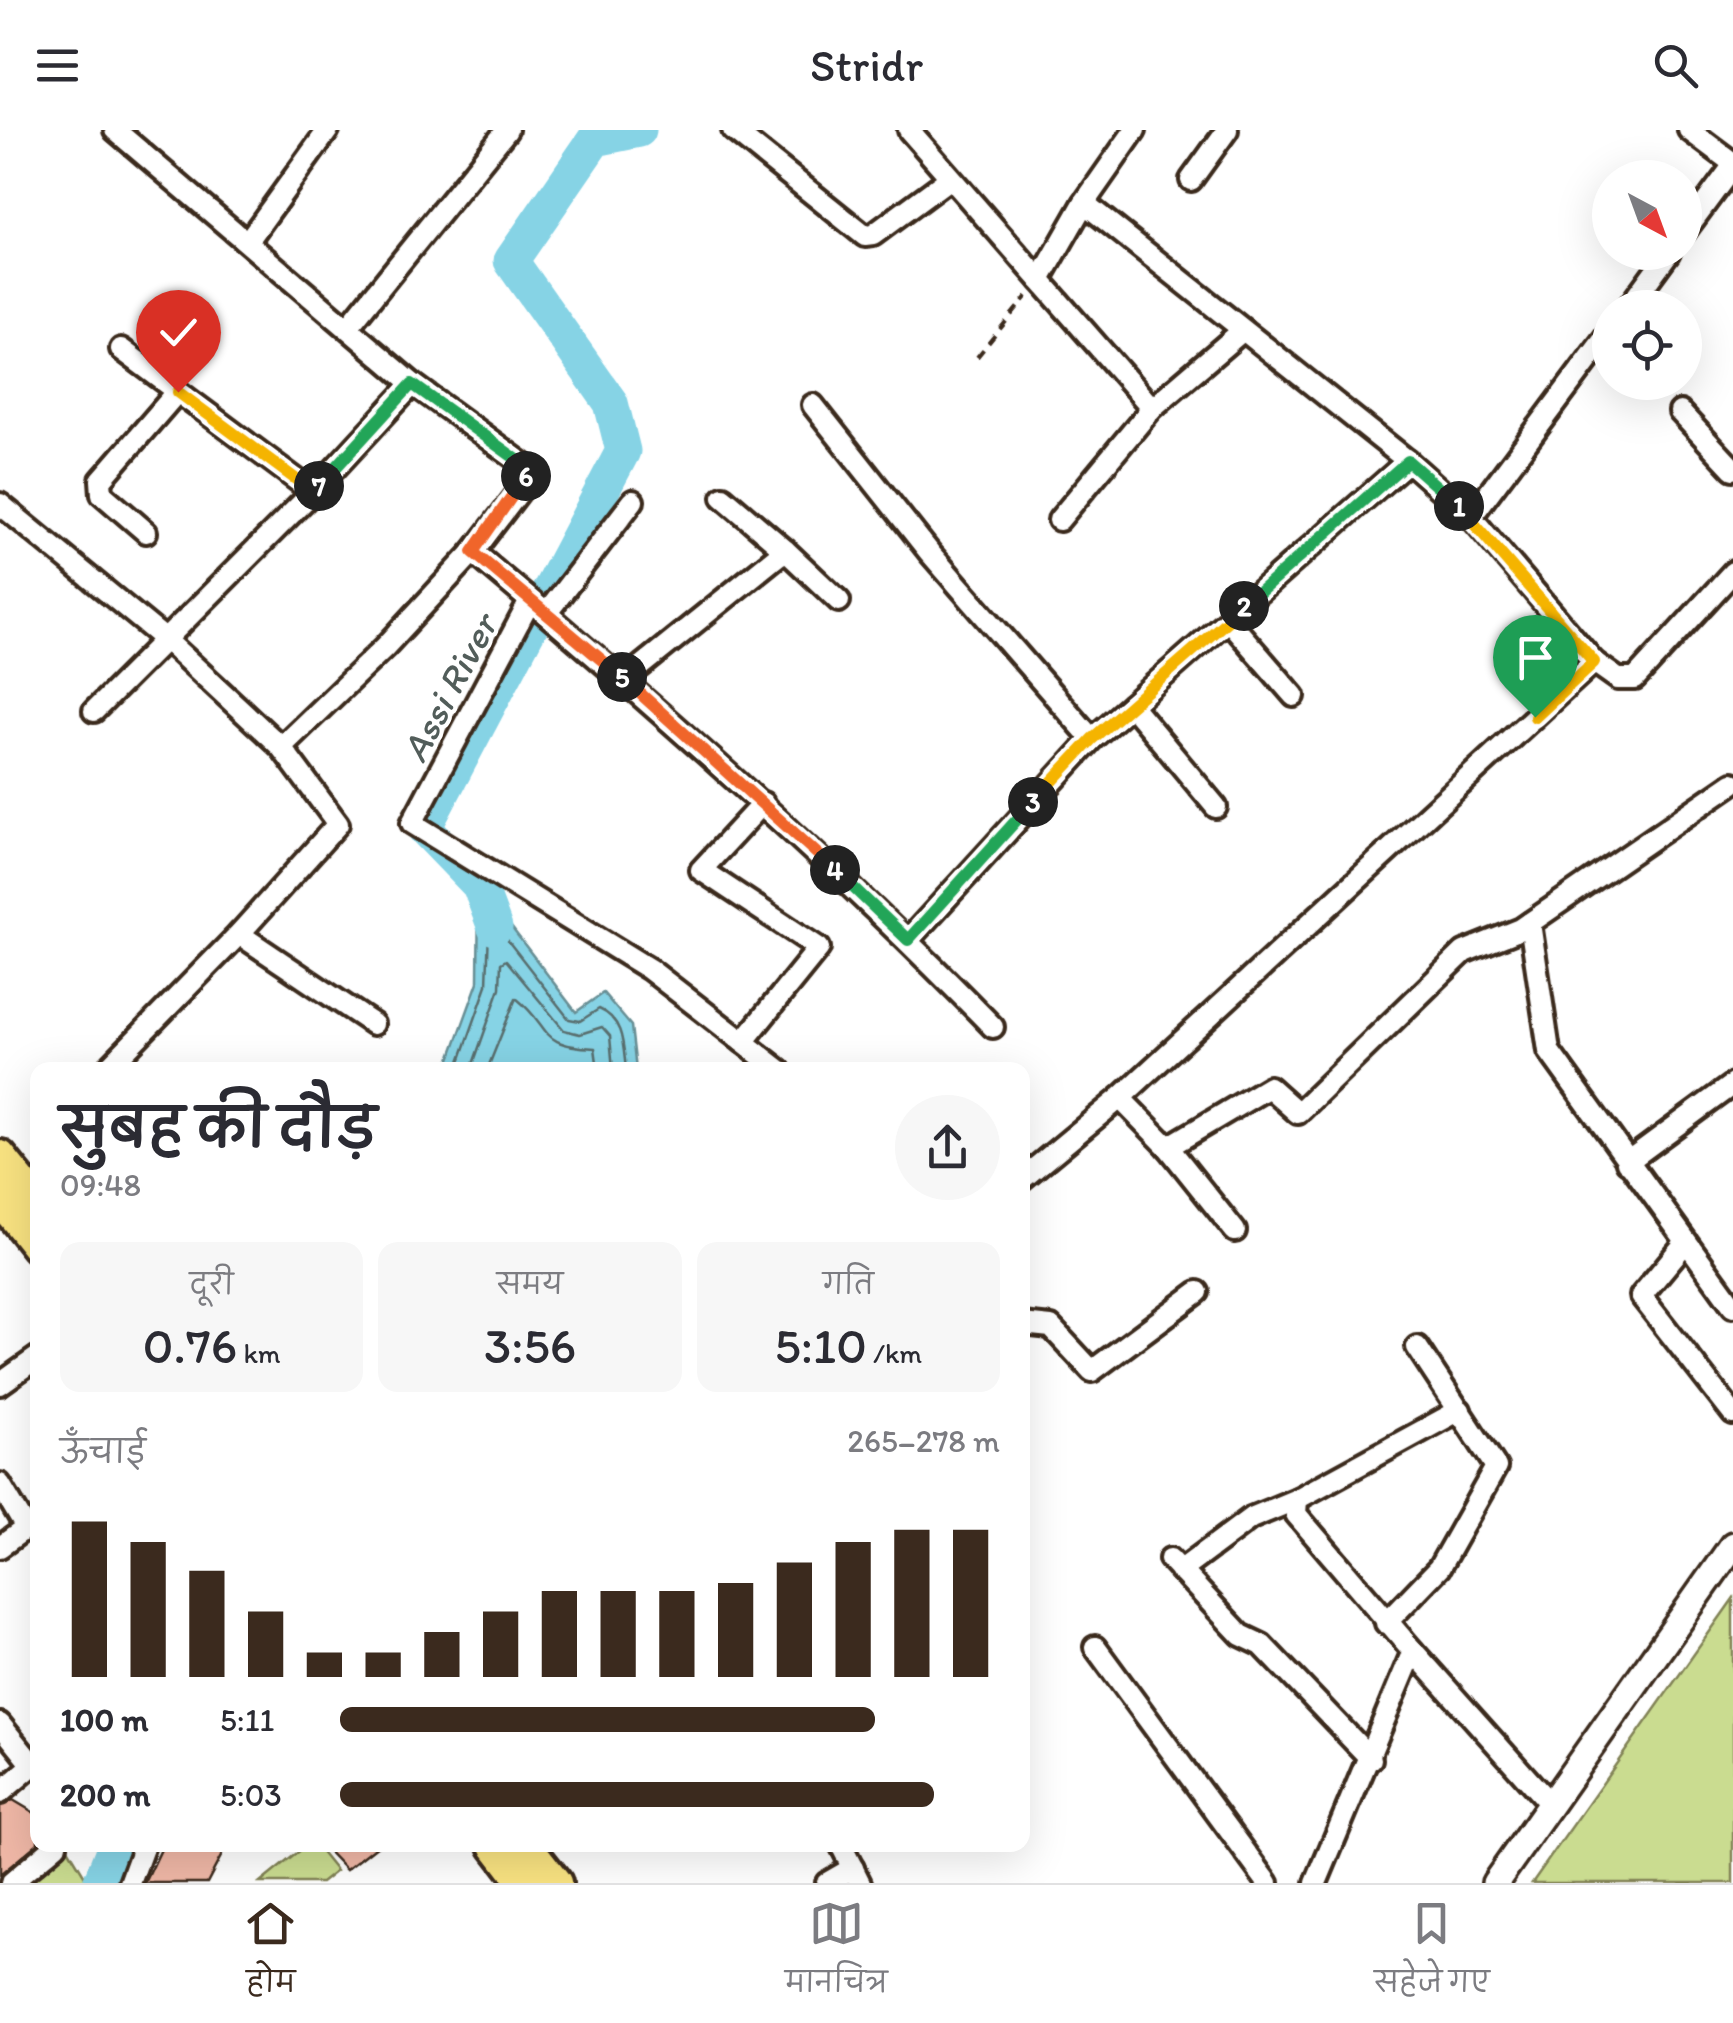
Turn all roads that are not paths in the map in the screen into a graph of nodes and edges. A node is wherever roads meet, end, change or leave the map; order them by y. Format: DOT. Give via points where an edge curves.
graph roads {
  1 [pos="114,130"];
  2 [pos="328,130"];
  3 [pos="507,130"];
  4 [pos="733,130"];
  5 [pos="909,130"];
  6 [pos="1135,130"];
  7 [pos="1227,130"];
  8 [pos="1689,130"];
  9 [pos="1733,165"];
  10 [pos="950,178"];
  11 [pos="1192,180"];
  12 [pos="1084,203"];
  13 [pos="1702,207"];
  14 [pos="248,240"];
  15 [pos="1040,280"];
  16 [pos="348,327"];
  17 [pos="1242,331"];
  18 [pos="122,349"];
  19 [pos="1592,355"];
  20 [pos="412,384"];
  21 [pos="178,392"];
  22 [pos="813,405"];
  23 [pos="1152,408"];
  24 [pos="1680,412"];
  25 [pos="1408,461"];
  26 [pos="1733,469"];
  27 [pos="313,492"];
  28 [pos="724,497"];
  29 [pos="633,501"];
  30 [pos="0,504"];
  31 [pos="1471,517"];
  32 [pos="1060,520"];
  33 [pos="146,532"];
  34 [pos="786,550"];
  35 [pos="473,552"];
  36 [pos="1733,572"];
  37 [pos="838,602"];
  38 [pos="538,608"];
  39 [pos="1228,620"];
  40 [pos="167,640"];
  41 [pos="1594,662"];
  42 [pos="625,680"];
  43 [pos="1294,696"];
  44 [pos="1132,706"];
  45 [pos="94,711"];
  46 [pos="1092,739"];
  47 [pos="281,747"];
  48 [pos="1733,783"];
  49 [pos="763,802"];
  50 [pos="1216,808"];
  51 [pos="1530,923"];
  52 [pos="240,934"];
  53 [pos="908,940"];
  54 [pos="373,1024"];
  55 [pos="993,1026"];
  56 [pos="743,1042"];
  57 [pos="114,1062"];
  58 [pos="768,1062"];
  59 [pos="1733,1084"];
  60 [pos="1120,1098"];
  61 [pos="1168,1148"];
  62 [pos="1,1160"];
  63 [pos="1628,1162"];
  64 [pos="1030,1172"];
  65 [pos="30,1194"];
  66 [pos="0,1198"];
  67 [pos="1235,1231"];
  68 [pos="30,1236"];
  69 [pos="1686,1243"];
  70 [pos="1198,1292"];
  71 [pos="1733,1306"];
  72 [pos="1030,1325"];
  73 [pos="1417,1347"];
  74 [pos="30,1363"];
  75 [pos="0,1384"];
  76 [pos="1460,1410"];
  77 [pos="1733,1414"];
  78 [pos="0,1484"];
  79 [pos="1297,1499"];
  80 [pos="1733,1545"];
  81 [pos="0,1547"];
  82 [pos="1386,1624"];
  83 [pos="1095,1647"];
  84 [pos="1412,1651"];
  85 [pos="0,1724"];
  86 [pos="30,1756"];
  87 [pos="1371,1758"];
  88 [pos="30,1768"];
  89 [pos="0,1793"];
  90 [pos="1550,1804"];
  91 [pos="48,1852"];
  92 [pos="141,1852"];
  93 [pos="505,1852"];
  94 [pos="529,1852"];
  95 [pos="845,1852"];
  96 [pos="856,1875"];
  97 [pos="546,1882"];
  98 [pos="11,1883"];
  99 [pos="130,1883"];
  100 [pos="827,1883"];
  101 [pos="1268,1883"];
  102 [pos="1316,1883"];
  103 [pos="1495,1883"];
  1 -- 14 [label="street"];
  2 -- 14 [label="street"];
  3 -- 16 [label="street"];
  4 -- 10 [label="street" via="865,236"];
  5 -- 10 [label="street"];
  6 -- 12 [label="street"];
  7 -- 11 [label="street"];
  8 -- 9 [label="street"];
  9 -- 13 [label="street"];
  10 -- 15 [label="street"];
  12 -- 15 [label="street"];
  12 -- 17 [label="street"];
  14 -- 16 [label="street"];
  15 -- 23 [label="street"];
  16 -- 20 [label="street"];
  17 -- 23 [label="street"];
  17 -- 25 [label="street"];
  18 -- 21 [label="street"];
  19 -- 31 [label="street"];
  20 -- 27 [label="street"];
  20 -- 35 [label="street" via="523,464 519,492"];
  21 -- 27 [label="street"];
  21 -- 33 [label="street" via="101,480 102,494"];
  22 -- 46 [label="street" via="930,554"];
  23 -- 32 [label="street"];
  24 -- 26 [label="street"];
  25 -- 31 [label="street"];
  25 -- 39 [label="street"];
  27 -- 40 [label="street"];
  28 -- 34 [label="street"];
  29 -- 38 [label="street"];
  30 -- 40 [label="street"];
  31 -- 41 [label="street"];
  34 -- 37 [label="street"];
  34 -- 42 [label="street"];
  35 -- 38 [label="street"];
  35 -- 47 [label="street"];
  36 -- 41 [label="street" via="1636,679 1618,678"];
  38 -- 42 [label="street"];
  38 -- 56 [label="street" via="412,823 649,969"];
  39 -- 43 [label="street"];
  39 -- 44 [label="street"];
  40 -- 45 [label="street"];
  40 -- 47 [label="street"];
  41 -- 60 [label="street"];
  42 -- 49 [label="street"];
  44 -- 46 [label="street"];
  44 -- 50 [label="street"];
  46 -- 53 [label="street"];
  47 -- 52 [label="street" via="338,824"];
  48 -- 51 [label="street"];
  49 -- 53 [label="street"];
  49 -- 56 [label="street" via="701,870 818,948"];
  51 -- 61 [label="street" via="1464,952 1298,1113 1270,1087"];
  51 -- 63 [label="street" via="1548,1052"];
  52 -- 54 [label="street"];
  52 -- 57 [label="street"];
  53 -- 55 [label="street"];
  56 -- 58 [label="street"];
  59 -- 63 [label="street"];
  60 -- 61 [label="street"];
  60 -- 64 [label="street"];
  61 -- 67 [label="street"];
  62 -- 65 [label="main road"];
  63 -- 69 [label="street"];
  66 -- 68 [label="main road"];
  69 -- 71 [label="street"];
  69 -- 77 [label="street" via="1641,1296"];
  70 -- 72 [label="street" via="1092,1371 1052,1327"];
  73 -- 76 [label="street"];
  74 -- 75 [label="street"];
  76 -- 79 [label="street"];
  76 -- 82 [label="street" via="1493,1459 1494,1478 1438,1568"];
  78 -- 81 [label="street" via="26,1528"];
  79 -- 82 [label="street" via="1296,1514"];
  79 -- 87 [label="street" via="1250,1518 1175,1565"];
  80 -- 90 [label="street"];
  82 -- 84 [label="street"];
  83 -- 101 [label="street"];
  84 -- 87 [label="street"];
  84 -- 90 [label="street"];
  85 -- 86 [label="street"];
  87 -- 102 [label="street"];
  88 -- 89 [label="street"];
  90 -- 103 [label="street"];
  91 -- 98 [label="street"];
  92 -- 99 [label="street"];
  93 -- 97 [label="main road"];
  94 -- 97 [label="main road"];
  95 -- 96 [label="street"];
  96 -- 100 [label="street"];
}
